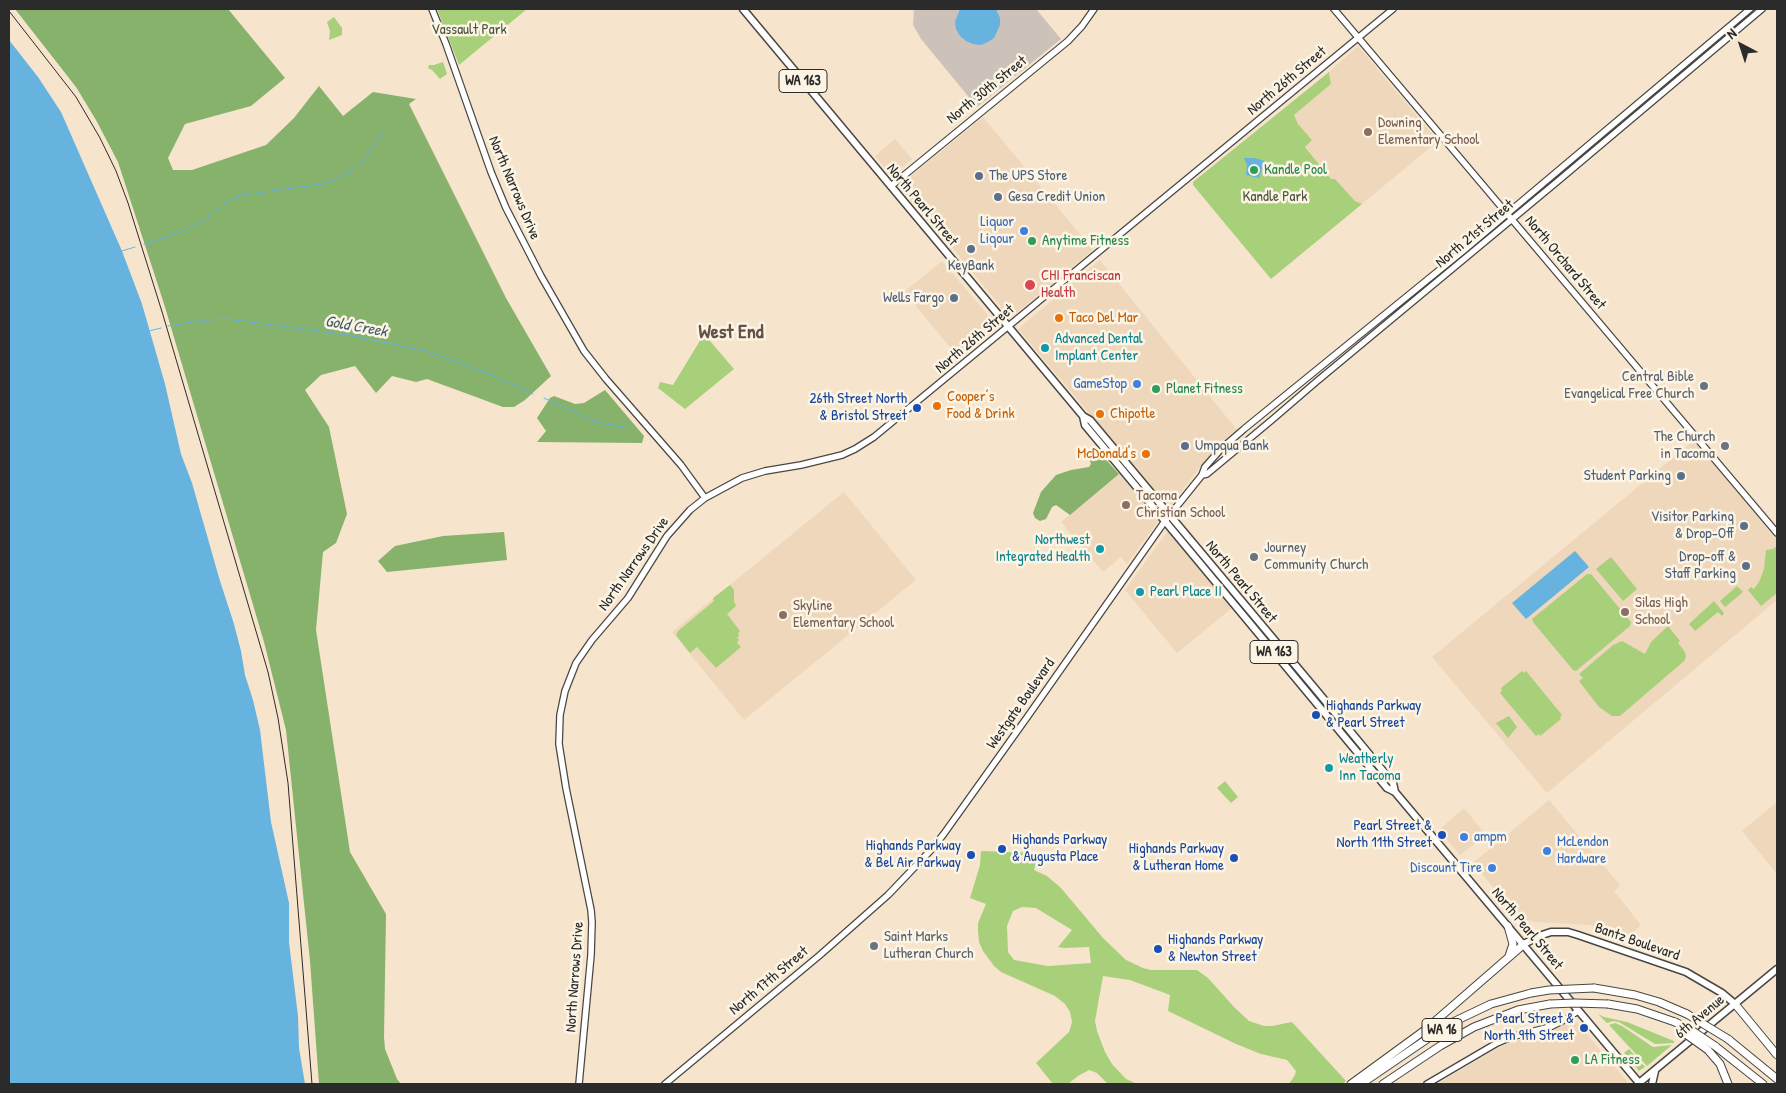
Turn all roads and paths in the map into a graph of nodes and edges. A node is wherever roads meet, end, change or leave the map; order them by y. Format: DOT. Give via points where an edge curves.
graph roads {
  1 [pos="432,9"];
  2 [pos="743,9"];
  3 [pos="1094,9"];
  4 [pos="1334,9"];
  5 [pos="1393,9"];
  6 [pos="1750,9"];
  7 [pos="1762,9"];
  8 [pos="1359,38"];
  9 [pos="891,186"];
  10 [pos="1507,214"];
  11 [pos="1512,219"];
  12 [pos="1008,328"];
  13 [pos="1202,475"];
  14 [pos="705,498"];
  15 [pos="1167,519"];
  16 [pos="1777,533"];
  17 [pos="888,895"];
  18 [pos="1508,926"];
  19 [pos="1524,944"];
  20 [pos="1505,961"];
  21 [pos="1777,969"];
  22 [pos="1735,1004"];
  23 [pos="1578,1011"];
  24 [pos="1649,1013"];
  25 [pos="1711,1048"];
  26 [pos="1777,1055"];
  27 [pos="1655,1071"];
  28 [pos="1777,1079"];
  29 [pos="579,1084"];
  30 [pos="664,1084"];
  31 [pos="1350,1084"];
  32 [pos="1361,1084"];
  33 [pos="1382,1084"];
  34 [pos="1427,1084"];
  35 [pos="1639,1084"];
  36 [pos="1652,1084"];
  37 [pos="1728,1084"];
  38 [pos="1763,1084"];
  1 -- 14 [label="street, North Narrows Drive" via="494,181 560,311 595,366 688,473"];
  2 -- 9 [label="main road, North Pearl Street / WA 163"];
  3 -- 9 [label="street, North 30th Street" via="1068,41"];
  4 -- 8 [label="street, North Orchard Street"];
  5 -- 8 [label="street, North 26th Street"];
  6 -- 10 [label="street, North 21st Street"];
  7 -- 11 [label="street, North 21st Street"];
  8 -- 10 [label="street, North Orchard Street"];
  8 -- 12 [label="street, North 26th Street"];
  9 -- 12 [label="main road, North Pearl Street / WA 163"];
  10 -- 11 [label="street, North Orchard Street"];
  10 -- 13 [label="street, North 21st Street" via="1244,429 1205,467"];
  11 -- 13 [label="street, North 21st Street"];
  11 -- 16 [label="street, North Orchard Street"];
  12 -- 14 [label="street, North 26th Street" via="894,422 855,449 748,476"];
  12 -- 15 [label="main road, North Pearl Street / WA 163" via="1082,416 1090,420"];
  13 -- 15 [label="street, North 21st Street"];
  14 -- 29 [label="street, North Narrows Drive" via="667,536 628,598 586,648 569,680 563,703 559,744 592,922"];
  15 -- 17 [label="street, Westgate Boulevard" via="943,835"];
  15 -- 18 [label="main road, North Pearl Street / WA 163" via="1381,769 1395,792"];
  17 -- 30 [label="street, North 17th Street"];
  18 -- 19 [label="main road, North Pearl Street / WA 163"];
  18 -- 20 [label="highway" via="1513,944 1512,952"];
  19 -- 20 [label="highway"];
  19 -- 22 [label="main road, Bantz Boulevard" via="1551,932 1568,932 1686,972"];
  19 -- 23 [label="main road, North Pearl Street / WA 163"];
  20 -- 31 [label="highway" via="1425,1030"];
  21 -- 22 [label="main road, 6th Avenue"];
  22 -- 26 [label="highway"];
  22 -- 27 [label="main road, 6th Avenue"];
  23 -- 34 [label="street" via="1550,1027 1499,1042"];
  23 -- 35 [label="main road, North Pearl Street / WA 163"];
  24 -- 25 [label="highway, bridge"];
  24 -- 25 [label="highway, WA 16, bridge" via="1691,1030"];
  24 -- 33 [label="highway, WA 16, bridge" via="1608,1004 1575,1003 1518,1010 1474,1027"];
  25 -- 37 [label="highway"];
  25 -- 38 [label="highway, WA 16"];
  27 -- 35 [label="main road, 6th Avenue"];
  27 -- 36 [label="main road"];
  28 -- 32 [label="highway, WA 16, bridge" via="1728,1039 1687,1014 1635,994 1594,988 1549,990 1491,1004 1458,1020"];
}
